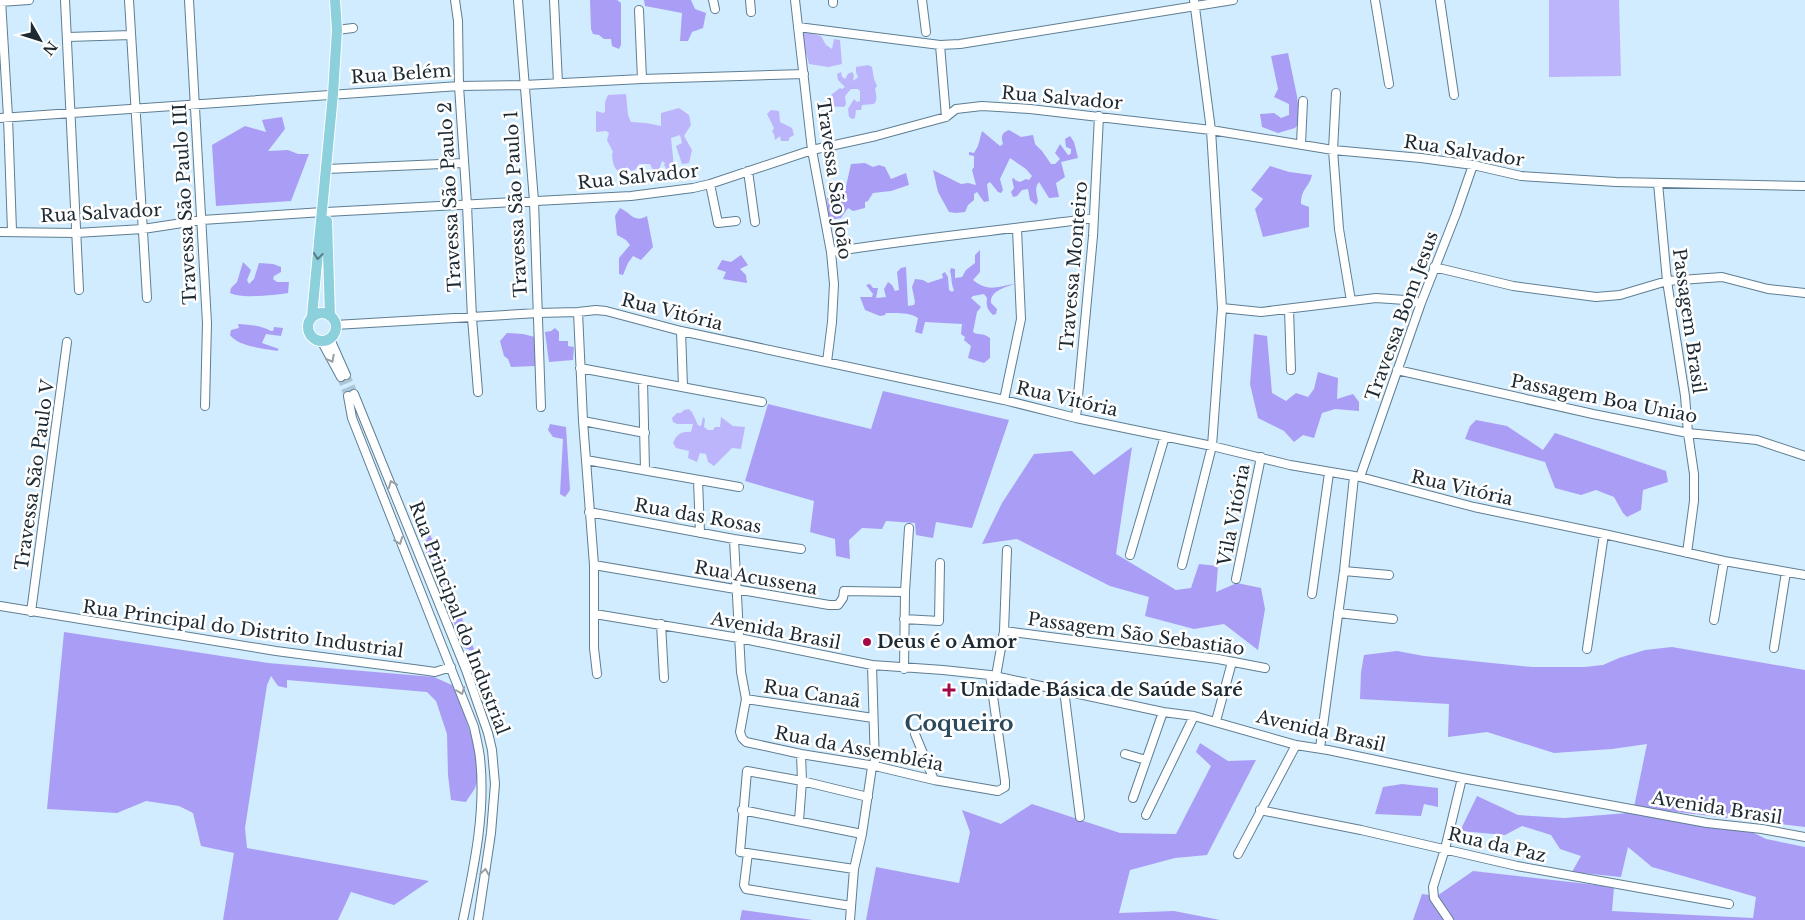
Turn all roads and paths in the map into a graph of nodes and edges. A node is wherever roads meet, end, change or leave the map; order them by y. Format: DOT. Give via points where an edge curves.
graph roads {
  1 [pos="29,0"];
  2 [pos="65,0"];
  3 [pos="129,0"];
  4 [pos="189,0"];
  5 [pos="335,0"];
  6 [pos="455,0"];
  7 [pos="518,0"];
  8 [pos="554,0"];
  9 [pos="713,0"];
  10 [pos="750,0"];
  11 [pos="795,0"];
  12 [pos="922,0"];
  13 [pos="1233,0"];
  14 [pos="1374,0"];
  15 [pos="1440,0"];
  16 [pos="1,1"];
  17 [pos="1194,3"];
  18 [pos="715,9"];
  19 [pos="639,10"];
  20 [pos="751,12"];
  21 [pos="798,27"];
  22 [pos="353,28"];
  23 [pos="338,30"];
  24 [pos="926,32"];
  25 [pos="131,35"];
  26 [pos="68,38"];
  27 [pos="940,45"];
  28 [pos="804,74"];
  29 [pos="642,79"];
  30 [pos="558,82"];
  31 [pos="1389,84"];
  32 [pos="524,85"];
  33 [pos="458,86"];
  34 [pos="1336,93"];
  35 [pos="333,94"];
  36 [pos="1454,95"];
  37 [pos="1304,101"];
  38 [pos="194,103"];
  39 [pos="135,108"];
  40 [pos="71,112"];
  41 [pos="1100,116"];
  42 [pos="4,117"];
  43 [pos="946,117"];
  44 [pos="1211,130"];
  45 [pos="1301,144"];
  46 [pos="812,150"];
  47 [pos="1333,150"];
  48 [pos="464,163"];
  49 [pos="1473,165"];
  50 [pos="327,169"];
  51 [pos="748,171"];
  52 [pos="1658,183"];
  53 [pos="710,184"];
  54 [pos="1805,186"];
  55 [pos="534,202"];
  56 [pos="467,205"];
  57 [pos="324,212"];
  58 [pos="1094,218"];
  59 [pos="202,220"];
  60 [pos="736,221"];
  61 [pos="755,222"];
  62 [pos="144,228"];
  63 [pos="1017,229"];
  64 [pos="12,231"];
  65 [pos="0,232"];
  66 [pos="76,233"];
  67 [pos="831,252"];
  68 [pos="1434,267"];
  69 [pos="1667,281"];
  70 [pos="79,290"];
  71 [pos="1805,293"];
  72 [pos="147,298"];
  73 [pos="1351,301"];
  74 [pos="1421,302"];
  75 [pos="1222,308"];
  76 [pos="1290,309"];
  77 [pos="578,312"];
  78 [pos="538,313"];
  79 [pos="312,316"];
  80 [pos="330,316"];
  81 [pos="472,318"];
  82 [pos="335,326"];
  83 [pos="681,331"];
  84 [pos="325,340"];
  85 [pos="68,342"];
  86 [pos="827,362"];
  87 [pos="580,368"];
  88 [pos="1291,370"];
  89 [pos="1397,370"];
  90 [pos="343,376"];
  91 [pos="643,380"];
  92 [pos="683,387"];
  93 [pos="478,392"];
  94 [pos="1004,400"];
  95 [pos="762,402"];
  96 [pos="205,406"];
  97 [pos="541,407"];
  98 [pos="363,411"];
  99 [pos="352,418"];
  100 [pos="1076,418"];
  101 [pos="583,421"];
  102 [pos="644,433"];
  103 [pos="1688,433"];
  104 [pos="1165,436"];
  105 [pos="1212,446"];
  106 [pos="1805,456"];
  107 [pos="1261,457"];
  108 [pos="586,460"];
  109 [pos="645,470"];
  110 [pos="1329,473"];
  111 [pos="1357,477"];
  112 [pos="698,480"];
  113 [pos="739,487"];
  114 [pos="590,512"];
  115 [pos="909,528"];
  116 [pos="700,532"];
  117 [pos="1604,534"];
  118 [pos="734,539"];
  119 [pos="801,549"];
  120 [pos="1007,550"];
  121 [pos="1687,553"];
  122 [pos="1130,555"];
  123 [pos="1724,561"];
  124 [pos="940,563"];
  125 [pos="594,565"];
  126 [pos="1182,565"];
  127 [pos="1344,571"];
  128 [pos="1786,572"];
  129 [pos="1389,575"];
  130 [pos="1805,575"];
  131 [pos="1236,579"];
  132 [pos="736,589"];
  133 [pos="905,592"];
  134 [pos="1312,594"];
  135 [pos="0,606"];
  136 [pos="31,612"];
  137 [pos="1338,613"];
  138 [pos="595,614"];
  139 [pos="904,619"];
  140 [pos="1393,619"];
  141 [pos="1714,620"];
  142 [pos="662,624"];
  143 [pos="1004,631"];
  144 [pos="739,638"];
  145 [pos="1774,648"];
  146 [pos="1587,649"];
  147 [pos="1232,662"];
  148 [pos="872,666"];
  149 [pos="451,667"];
  150 [pos="1265,668"];
  151 [pos="904,669"];
  152 [pos="598,674"];
  153 [pos="993,676"];
  154 [pos="664,678"];
  155 [pos="1064,690"];
  156 [pos="746,699"];
  157 [pos="1163,712"];
  158 [pos="1194,716"];
  159 [pos="873,718"];
  160 [pos="1216,721"];
  161 [pos="915,734"];
  162 [pos="1296,745"];
  163 [pos="1320,748"];
  164 [pos="802,754"];
  165 [pos="1125,754"];
  166 [pos="1146,760"];
  167 [pos="874,767"];
  168 [pos="1462,778"];
  169 [pos="934,780"];
  170 [pos="802,781"];
  171 [pos="482,796"];
  172 [pos="495,796"];
  173 [pos="868,797"];
  174 [pos="1133,798"];
  175 [pos="742,810"];
  176 [pos="1260,810"];
  177 [pos="1146,815"];
  178 [pos="1080,817"];
  179 [pos="799,821"];
  180 [pos="862,834"];
  181 [pos="1805,837"];
  182 [pos="1445,849"];
  183 [pos="748,853"];
  184 [pos="1238,854"];
  185 [pos="854,869"];
  186 [pos="1729,904"];
  187 [pos="851,906"];
  188 [pos="463,920"];
  189 [pos="478,920"];
  190 [pos="850,920"];
  191 [pos="1449,920"];
  1 -- 16 [label="street"];
  2 -- 26 [label="street"];
  3 -- 25 [label="street"];
  4 -- 38 [label="street, Travessa São Paulo III"];
  5 -- 23 [label="main road"];
  6 -- 33 [label="street, Travessa São Paulo 2"];
  7 -- 32 [label="street, Travessa São Paulo 1"];
  8 -- 30 [label="street"];
  9 -- 18 [label="street"];
  10 -- 20 [label="street"];
  11 -- 21 [label="street, Travessa São João"];
  12 -- 24 [label="street"];
  13 -- 17 [label="street"];
  14 -- 31 [label="street"];
  15 -- 36 [label="street"];
  16 -- 42 [label="street"];
  17 -- 27 [label="street"];
  17 -- 44 [label="street"];
  19 -- 29 [label="street"];
  21 -- 27 [label="street"];
  21 -- 28 [label="street, Travessa São João"];
  22 -- 23 [label="street"];
  23 -- 35 [label="main road"];
  25 -- 26 [label="street"];
  25 -- 39 [label="street"];
  26 -- 40 [label="street"];
  27 -- 43 [label="street"];
  28 -- 29 [label="street, Rua Belém"];
  28 -- 46 [label="street, Travessa São João"];
  29 -- 30 [label="street, Rua Belém"];
  30 -- 32 [label="street, Rua Belém"];
  32 -- 33 [label="street, Rua Belém"];
  32 -- 55 [label="street, Travessa São Paulo 1"];
  33 -- 35 [label="street, Rua Belém"];
  33 -- 48 [label="street, Travessa São Paulo 2"];
  34 -- 47 [label="street"];
  35 -- 38 [label="street, Rua Belém"];
  35 -- 50 [label="main road"];
  37 -- 45 [label="street"];
  38 -- 39 [label="street, Rua Belém"];
  38 -- 59 [label="street, Travessa São Paulo III"];
  39 -- 40 [label="street, Rua Belém"];
  39 -- 62 [label="street"];
  40 -- 42 [label="street, Rua Belém"];
  40 -- 66 [label="street"];
  41 -- 43 [label="street, Rua Salvador" via="982,106 956,109"];
  41 -- 44 [label="street, Rua Salvador"];
  41 -- 58 [label="street, Travessa Monteiro"];
  42 -- 64 [label="street"];
  43 -- 46 [label="street, Rua Salvador"];
  44 -- 45 [label="street, Rua Salvador"];
  44 -- 75 [label="street"];
  45 -- 47 [label="street, Rua Salvador"];
  46 -- 51 [label="street, Rua Salvador"];
  46 -- 67 [label="street, Travessa São João"];
  47 -- 49 [label="street, Rua Salvador"];
  47 -- 73 [label="street" via="1339,229"];
  48 -- 50 [label="street"];
  48 -- 56 [label="street, Travessa São Paulo 2"];
  49 -- 52 [label="street, Rua Salvador" via="1520,176"];
  49 -- 68 [label="street, Travessa Bom Jesus"];
  50 -- 57 [label="main road"];
  51 -- 53 [label="street, Rua Salvador"];
  51 -- 61 [label="street"];
  52 -- 54 [label="street, Rua Salvador"];
  52 -- 69 [label="street, Passagem Brasil"];
  53 -- 55 [label="street, Rua Salvador" via="631,196"];
  53 -- 60 [label="street" via="718,223"];
  55 -- 56 [label="street, Rua Salvador"];
  55 -- 78 [label="street, Travessa São Paulo 1"];
  56 -- 57 [label="street, Rua Salvador"];
  56 -- 81 [label="street, Travessa São Paulo 2"];
  57 -- 59 [label="street, Rua Salvador"];
  57 -- 79 [label="main road, one-way"];
  57 -- 80 [label="main road"];
  58 -- 63 [label="street"];
  58 -- 100 [label="street, Travessa Monteiro"];
  59 -- 62 [label="street, Rua Salvador"];
  59 -- 96 [label="street, Travessa São Paulo III" via="207,323"];
  62 -- 66 [label="street, Rua Salvador"];
  62 -- 72 [label="street"];
  63 -- 67 [label="street"];
  63 -- 94 [label="street" via="1021,319"];
  64 -- 65 [label="street, Rua Salvador"];
  64 -- 66 [label="street, Rua Salvador"];
  66 -- 70 [label="street"];
  67 -- 86 [label="street, Travessa São João" via="834,284"];
  68 -- 69 [label="street" via="1512,286 1596,297 1620,295"];
  68 -- 74 [label="street, Travessa Bom Jesus"];
  69 -- 71 [label="street" via="1722,277 1768,289"];
  69 -- 103 [label="street, Passagem Brasil" via="1686,396"];
  73 -- 74 [label="street" via="1376,298"];
  73 -- 76 [label="street"];
  74 -- 89 [label="street, Travessa Bom Jesus"];
  75 -- 76 [label="street" via="1261,312"];
  75 -- 105 [label="street"];
  76 -- 88 [label="street"];
  77 -- 78 [label="street, Rua Vitória"];
  77 -- 83 [label="street, Rua Vitória" via="596,310"];
  77 -- 87 [label="street"];
  78 -- 81 [label="street, Rua Vitória"];
  78 -- 97 [label="street, Travessa São Paulo 1"];
  79 -- 80 [label="main road" via="321,313"];
  79 -- 84 [label="main road" via="308,331 315,339"];
  80 -- 82 [label="main road"];
  81 -- 82 [label="street, Rua Vitória"];
  81 -- 93 [label="street, Travessa São Paulo 2"];
  82 -- 84 [label="main road" via="334,333"];
  83 -- 86 [label="street, Rua Vitória"];
  83 -- 92 [label="street"];
  84 -- 90 [label="street"];
  85 -- 136 [label="street, Travessa São Paulo V"];
  86 -- 94 [label="street, Rua Vitória"];
  87 -- 91 [label="street"];
  87 -- 101 [label="street"];
  89 -- 103 [label="street, Passagem Boa Uniao"];
  89 -- 111 [label="street, Travessa Bom Jesus"];
  91 -- 92 [label="street"];
  91 -- 102 [label="street"];
  92 -- 95 [label="street"];
  94 -- 100 [label="street, Rua Vitória"];
  98 -- 99 [label="street"];
  98 -- 99 [label="street, Rua Principal do Industrial" via="351,395"];
  172 -- 98 [label="street, Rua Principal do Industrial, one-way" via="492,750 480,707"];
  99 -- 149 [label="street, Rua Principal do Industrial, one-way"];
  100 -- 104 [label="street, Rua Vitória"];
  101 -- 102 [label="street"];
  101 -- 108 [label="street"];
  102 -- 109 [label="street"];
  103 -- 106 [label="street, Passagem Boa Uniao" via="1757,440"];
  103 -- 121 [label="street, Passagem Brasil" via="1694,501"];
  104 -- 105 [label="street, Rua Vitória"];
  104 -- 122 [label="street"];
  105 -- 107 [label="street, Rua Vitória"];
  105 -- 126 [label="street"];
  107 -- 110 [label="street, Rua Vitória"];
  107 -- 131 [label="street, Vila Vitória"];
  108 -- 109 [label="street"];
  108 -- 114 [label="street"];
  109 -- 112 [label="street"];
  110 -- 111 [label="street, Rua Vitória"];
  110 -- 134 [label="street"];
  111 -- 117 [label="street, Rua Vitória" via="1474,507"];
  111 -- 127 [label="street, Travessa Bom Jesus"];
  112 -- 113 [label="street"];
  112 -- 116 [label="street"];
  114 -- 116 [label="street, Rua das Rosas"];
  114 -- 125 [label="street"];
  115 -- 133 [label="street"];
  116 -- 118 [label="street, Rua das Rosas"];
  117 -- 121 [label="street, Rua Vitória"];
  117 -- 146 [label="street"];
  118 -- 119 [label="street, Rua das Rosas"];
  118 -- 132 [label="street"];
  120 -- 143 [label="street"];
  121 -- 123 [label="street, Rua Vitória"];
  123 -- 128 [label="street, Rua Vitória"];
  123 -- 141 [label="street"];
  124 -- 139 [label="street" via="939,620"];
  125 -- 132 [label="street, Rua Acussena"];
  125 -- 138 [label="street"];
  127 -- 129 [label="street"];
  127 -- 137 [label="street, Travessa Bom Jesus"];
  128 -- 130 [label="street, Rua Vitória"];
  128 -- 145 [label="street"];
  132 -- 133 [label="street, Rua Acussena" via="829,605 838,605 844,598 844,591"];
  132 -- 144 [label="street"];
  133 -- 139 [label="street"];
  135 -- 136 [label="street, Rua Principal do Distrito Industrial"];
  136 -- 149 [label="street, Rua Principal do Distrito Industrial" via="276,651 435,672"];
  137 -- 140 [label="street"];
  137 -- 163 [label="street, Travessa Bom Jesus"];
  138 -- 142 [label="street, Avenida Brasil"];
  138 -- 152 [label="street" via="594,648"];
  139 -- 151 [label="street"];
  142 -- 144 [label="street, Avenida Brasil"];
  142 -- 154 [label="street"];
  143 -- 147 [label="street, Passagem São Sebastião"];
  143 -- 153 [label="street"];
  144 -- 148 [label="street, Avenida Brasil"];
  144 -- 156 [label="street"];
  147 -- 150 [label="street, Passagem São Sebastião"];
  147 -- 160 [label="street"];
  148 -- 151 [label="street, Avenida Brasil"];
  148 -- 159 [label="street"];
  149 -- 171 [label="street, Rua Principal do Industrial, one-way" via="474,727"];
  151 -- 153 [label="street, Avenida Brasil"];
  153 -- 155 [label="street, Avenida Brasil"];
  153 -- 169 [label="street, Rua da Assembléia" via="1005,787 998,791"];
  155 -- 157 [label="street, Avenida Brasil"];
  155 -- 178 [label="street"];
  156 -- 159 [label="street, Rua Canaã"];
  156 -- 164 [label="street, Rua da Assembléia" via="740,732 742,738 753,744"];
  157 -- 158 [label="street, Avenida Brasil"];
  157 -- 166 [label="street"];
  158 -- 160 [label="street, Avenida Brasil"];
  158 -- 177 [label="street"];
  159 -- 167 [label="street"];
  160 -- 162 [label="street, Avenida Brasil"];
  161 -- 169 [label="street"];
  162 -- 163 [label="street, Avenida Brasil"];
  162 -- 176 [label="street"];
  163 -- 168 [label="street, Avenida Brasil"];
  164 -- 167 [label="street, Rua da Assembléia"];
  164 -- 170 [label="street"];
  165 -- 166 [label="street"];
  166 -- 174 [label="street"];
  167 -- 169 [label="street, Rua da Assembléia"];
  167 -- 173 [label="street"];
  168 -- 181 [label="street, Avenida Brasil" via="1707,824"];
  168 -- 182 [label="street"];
  170 -- 173 [label="street"];
  170 -- 175 [label="street" via="747,770"];
  170 -- 179 [label="street"];
  171 -- 172 [label="street"];
  171 -- 188 [label="street, Rua Principal do Industrial"];
  189 -- 172 [label="street, Rua Principal do Industrial, one-way"];
  173 -- 180 [label="street"];
  175 -- 179 [label="street"];
  175 -- 183 [label="street" via="740,852"];
  176 -- 182 [label="street, Rua da Paz"];
  176 -- 184 [label="street"];
  179 -- 180 [label="street"];
  180 -- 185 [label="street"];
  182 -- 186 [label="street, Rua da Paz" via="1517,866"];
  182 -- 191 [label="street" via="1433,894"];
  183 -- 185 [label="street"];
  183 -- 187 [label="street" via="746,889"];
  185 -- 187 [label="street"];
  187 -- 190 [label="street"];
}
